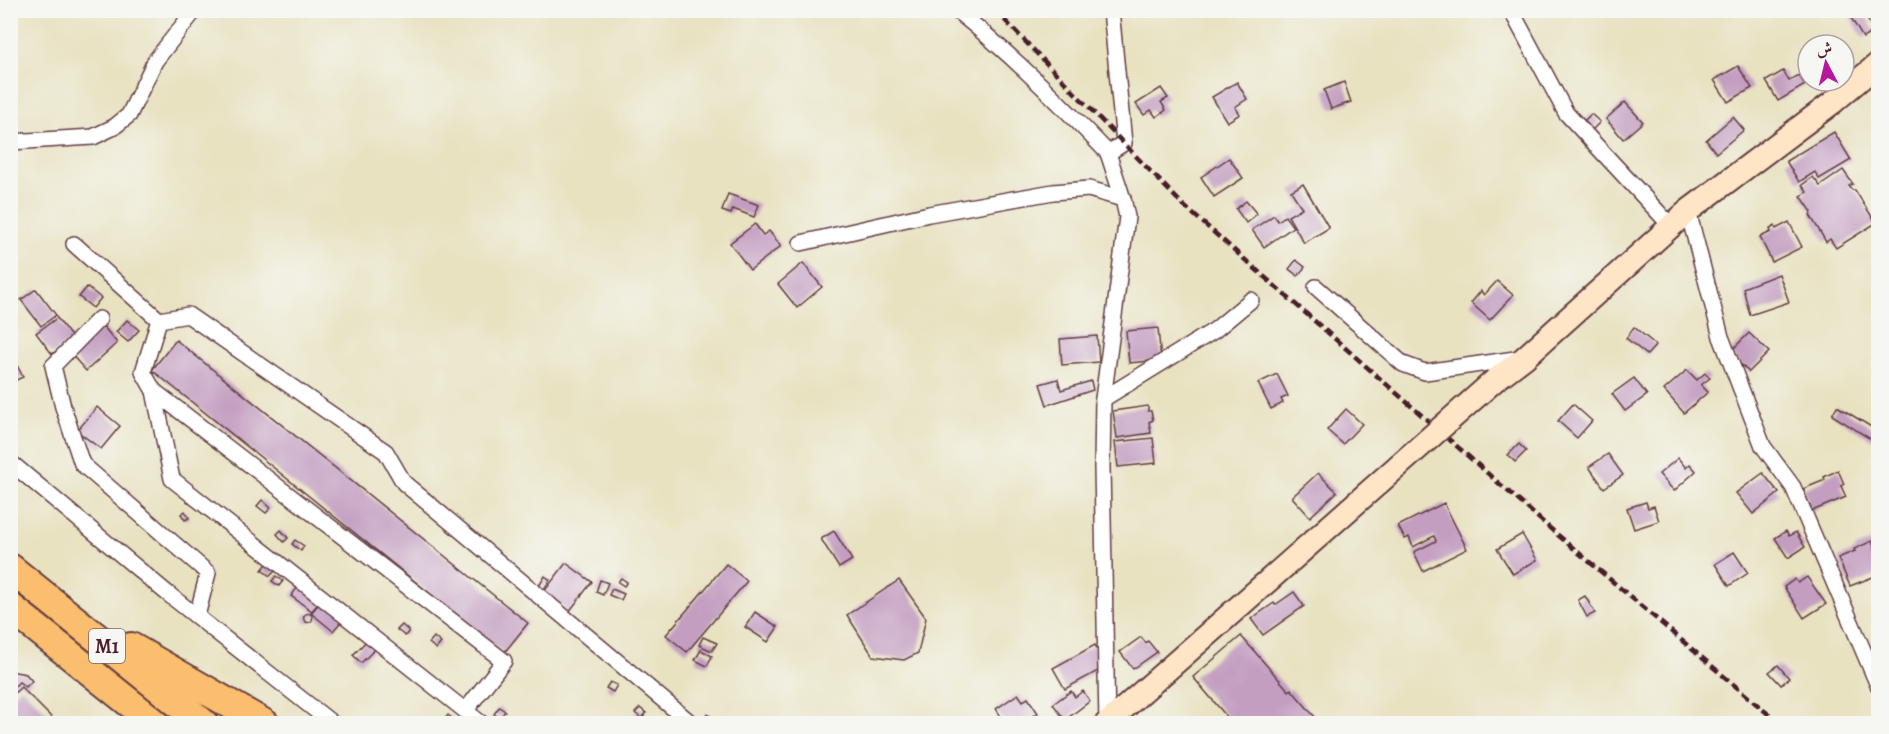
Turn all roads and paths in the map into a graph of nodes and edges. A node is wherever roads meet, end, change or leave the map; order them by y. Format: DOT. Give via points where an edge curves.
graph roads {
  1 [pos="195,10"];
  2 [pos="956,10"];
  3 [pos="1111,10"];
  4 [pos="1511,10"];
  5 [pos="1878,64"];
  6 [pos="10,142"];
  7 [pos="1108,153"];
  8 [pos="1123,199"];
  9 [pos="1680,218"];
  10 [pos="801,243"];
  11 [pos="74,244"];
  12 [pos="1316,287"];
  13 [pos="1251,300"];
  14 [pos="99,319"];
  15 [pos="159,320"];
  16 [pos="1524,357"];
  17 [pos="154,391"];
  18 [pos="1103,399"];
  19 [pos="10,462"];
  20 [pos="10,568"];
  21 [pos="53,603"];
  22 [pos="10,607"];
  23 [pos="197,616"];
  24 [pos="67,652"];
  25 [pos="1878,686"];
  26 [pos="466,710"];
  27 [pos="134,723"];
  28 [pos="156,723"];
  29 [pos="204,723"];
  30 [pos="265,723"];
  31 [pos="333,723"];
  32 [pos="482,723"];
  33 [pos="692,723"];
  34 [pos="1107,723"];
  1 -- 6 [label="street" via="155,61 129,115 114,127 93,137"];
  2 -- 7 [label="street" via="995,41"];
  3 -- 7 [label="street" via="1124,143"];
  4 -- 9 [label="street" via="1566,113"];
  5 -- 9 [label="main road"];
  7 -- 8 [label="street"];
  8 -- 10 [label="street" via="1089,189 1053,192 929,214"];
  8 -- 18 [label="street" via="1127,218"];
  9 -- 16 [label="main road"];
  9 -- 25 [label="street" via="1764,446 1793,487"];
  11 -- 15 [label="street"];
  12 -- 16 [label="street" via="1402,364 1425,372"];
  13 -- 18 [label="street" via="1215,330"];
  14 -- 23 [label="street" via="53,366 63,407 82,464 208,573"];
  15 -- 17 [label="street" via="143,372"];
  15 -- 33 [label="street" via="188,315 386,452 404,483"];
  16 -- 34 [label="main road, bridge"];
  17 -- 26 [label="street" via="172,479"];
  17 -- 26 [label="street" via="504,661"];
  18 -- 34 [label="street"];
  19 -- 23 [label="street"];
  20 -- 21 [label="highway, M1"];
  21 -- 29 [label="highway, M1"];
  21 -- 30 [label="highway"];
  22 -- 24 [label="highway, M1"];
  23 -- 31 [label="street"];
  24 -- 27 [label="highway"];
  24 -- 28 [label="highway, M1"];
  26 -- 32 [label="street"];
}
